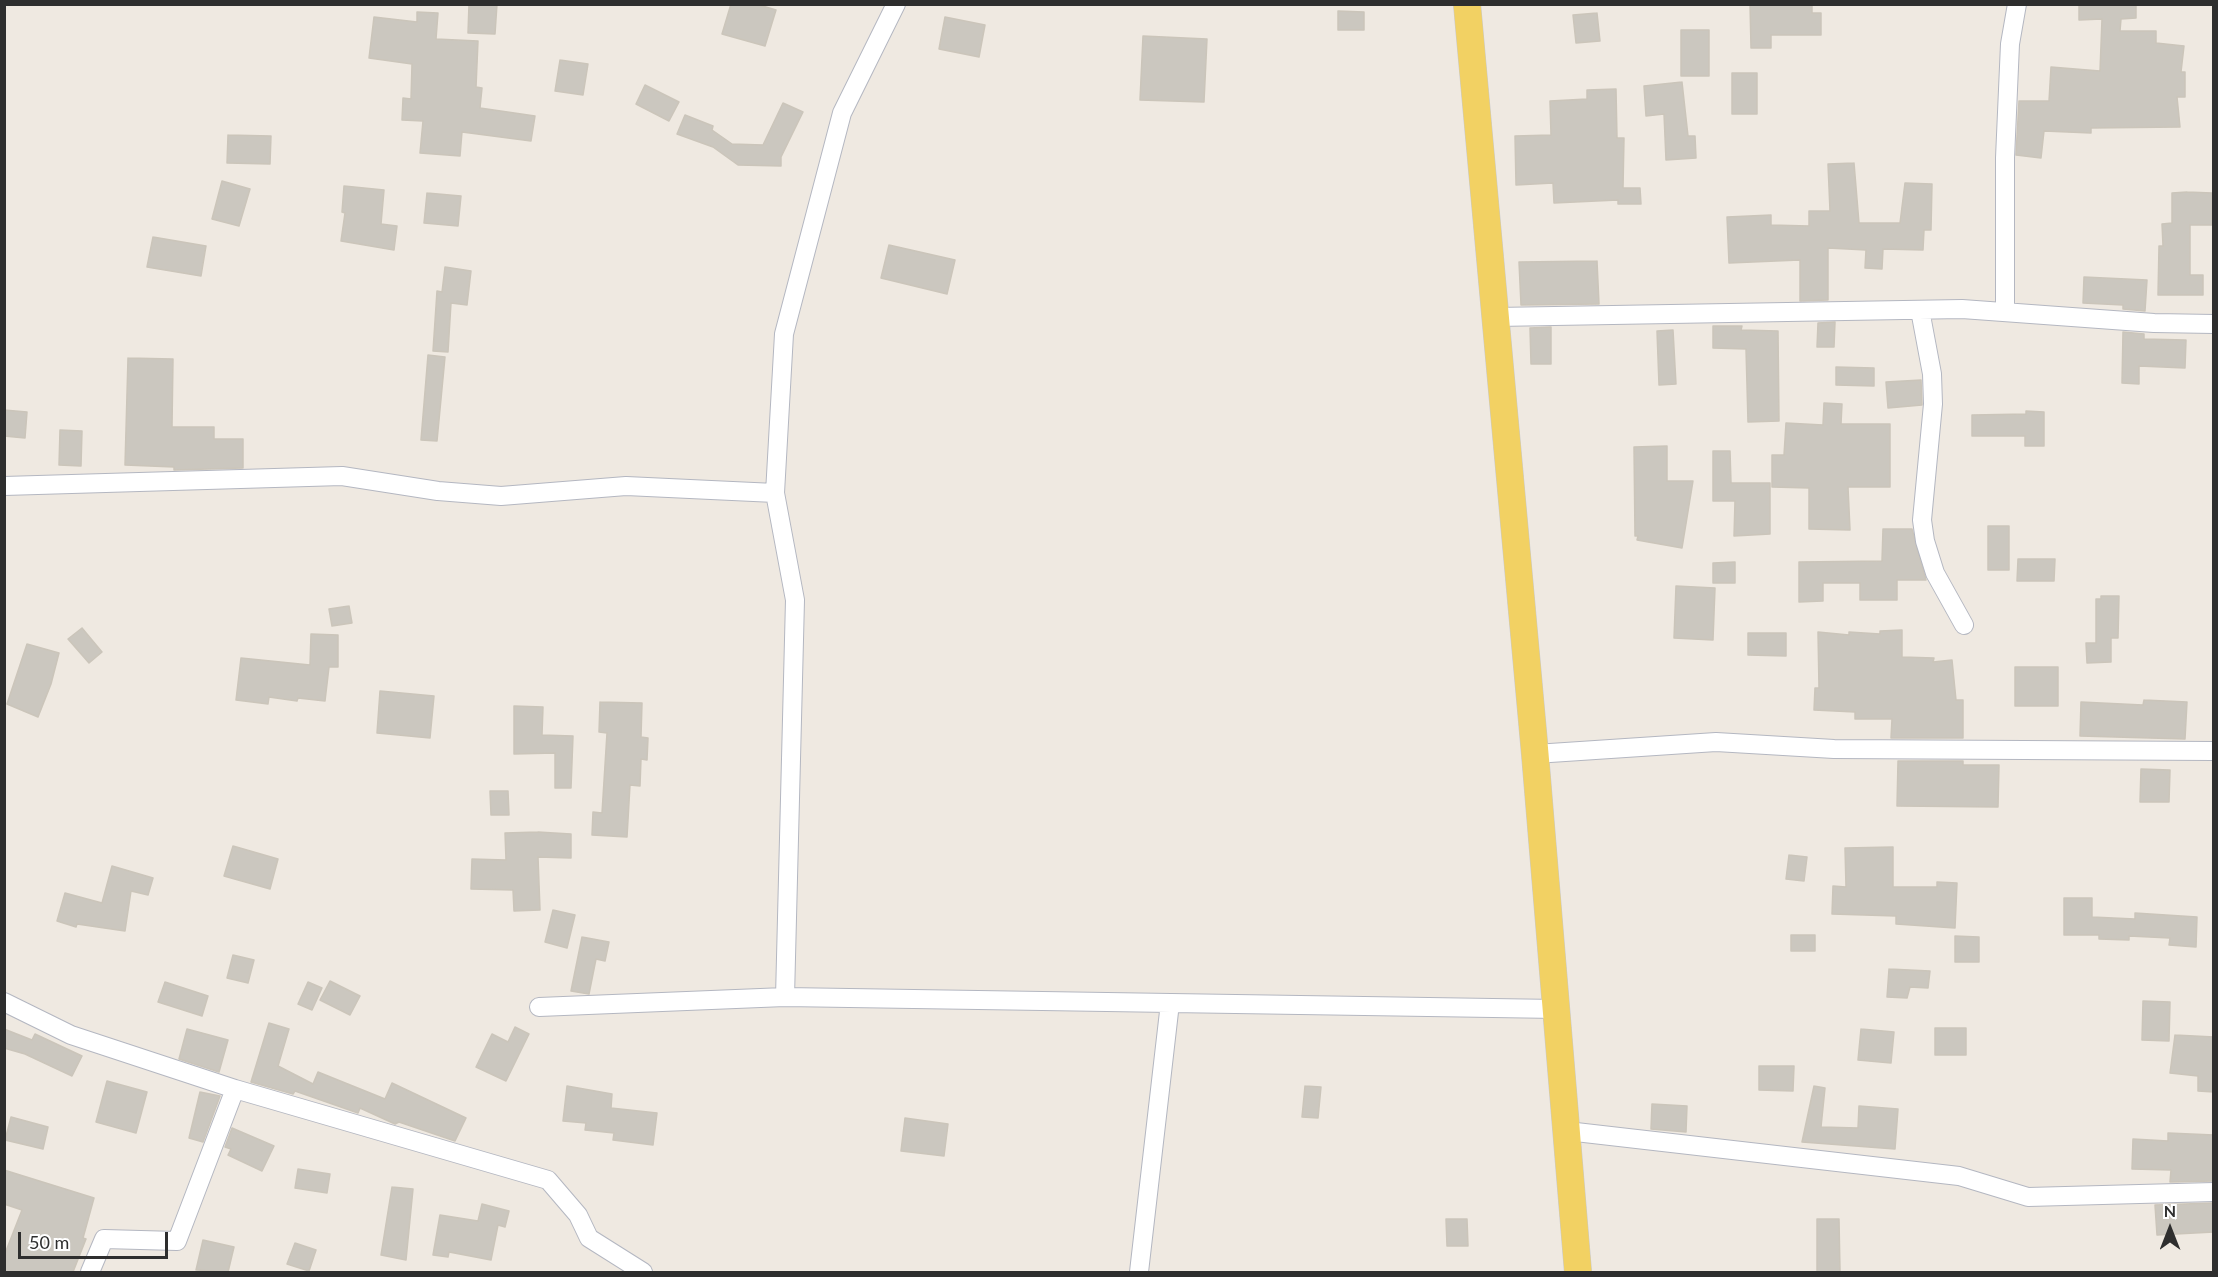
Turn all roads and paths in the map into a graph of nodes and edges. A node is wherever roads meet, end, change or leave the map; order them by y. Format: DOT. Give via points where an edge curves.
graph roads {
  1 [pos="896,4"];
  2 [pos="1467,4"];
  3 [pos="2017,4"];
  4 [pos="1920,310"];
  5 [pos="2004,312"];
  6 [pos="1496,317"];
  7 [pos="2214,324"];
  8 [pos="4,486"];
  9 [pos="775,493"];
  10 [pos="1964,625"];
  11 [pos="2214,751"];
  12 [pos="1535,754"];
  13 [pos="785,997"];
  14 [pos="4,1002"];
  15 [pos="1170,1003"];
  16 [pos="539,1007"];
  17 [pos="1557,1009"];
  18 [pos="235,1089"];
  19 [pos="1566,1131"];
  20 [pos="2214,1192"];
  21 [pos="90,1272"];
  22 [pos="643,1272"];
  23 [pos="1139,1272"];
  24 [pos="1578,1272"];
  1 -- 9 [label="street" via="842,113 784,334"];
  2 -- 6 [label="main road"];
  3 -- 5 [label="street" via="2010,44 2005,158"];
  4 -- 5 [label="street"];
  4 -- 6 [label="street"];
  4 -- 10 [label="street" via="1932,374 1933,404 1922,520 1935,573"];
  5 -- 7 [label="street"];
  6 -- 12 [label="main road"];
  8 -- 9 [label="street" via="342,476 501,496 626,486"];
  9 -- 13 [label="street" via="795,600"];
  11 -- 12 [label="street" via="1834,749 1716,742"];
  12 -- 17 [label="main road"];
  13 -- 15 [label="street"];
  13 -- 16 [label="street"];
  14 -- 18 [label="street" via="71,1035"];
  15 -- 17 [label="street"];
  15 -- 23 [label="street"];
  17 -- 19 [label="main road"];
  18 -- 21 [label="street" via="177,1242 104,1239"];
  18 -- 22 [label="street" via="548,1180 578,1215 589,1238"];
  19 -- 20 [label="street" via="1959,1176 2028,1197"];
  19 -- 24 [label="main road"];
}
